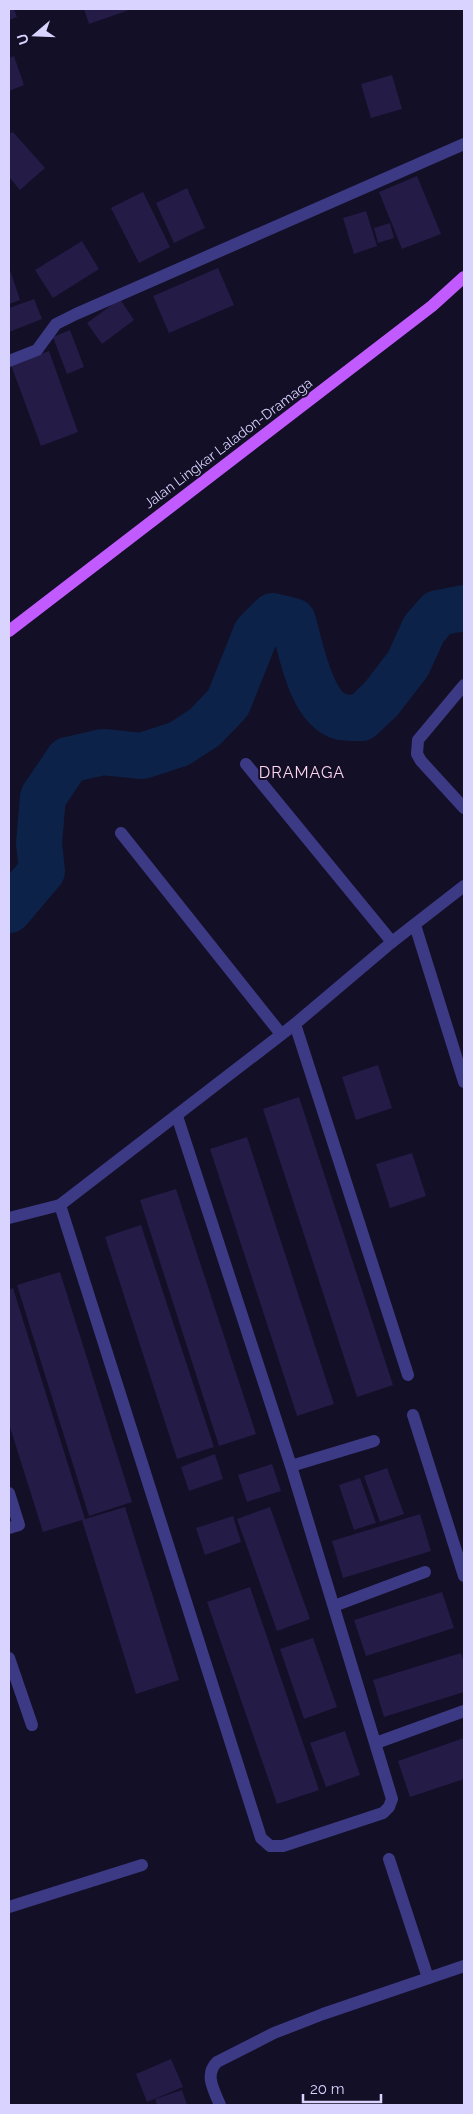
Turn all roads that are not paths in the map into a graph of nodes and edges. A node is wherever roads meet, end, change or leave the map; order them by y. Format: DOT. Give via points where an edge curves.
graph roads {
  1 [pos="464,144"];
  2 [pos="464,277"];
  3 [pos="9,361"];
  4 [pos="9,631"];
  5 [pos="464,685"];
  6 [pos="246,764"];
  7 [pos="464,808"];
  8 [pos="121,832"];
  9 [pos="464,886"];
  10 [pos="415,925"];
  11 [pos="392,942"];
  12 [pos="295,1024"];
  13 [pos="281,1034"];
  14 [pos="464,1082"];
  15 [pos="177,1116"];
  16 [pos="60,1205"];
  17 [pos="9,1218"];
  18 [pos="408,1375"];
  19 [pos="413,1415"];
  20 [pos="374,1441"];
  21 [pos="290,1466"];
  22 [pos="9,1493"];
  23 [pos="9,1528"];
  24 [pos="425,1572"];
  25 [pos="464,1576"];
  26 [pos="334,1606"];
  27 [pos="9,1658"];
  28 [pos="464,1711"];
  29 [pos="32,1725"];
  30 [pos="376,1743"];
  31 [pos="389,1859"];
  32 [pos="142,1865"];
  33 [pos="9,1907"];
  34 [pos="464,1966"];
  35 [pos="428,1978"];
  36 [pos="220,2105"];
  1 -- 3 [label="street" via="76,314 56,324 37,350"];
  2 -- 4 [label="main road, Jalan Lingkar Laladon-Dramaga" via="432,306"];
  5 -- 7 [label="street" via="416,746 421,761"];
  6 -- 11 [label="street"];
  8 -- 13 [label="street"];
  9 -- 10 [label="street"];
  10 -- 11 [label="street"];
  10 -- 14 [label="street"];
  11 -- 12 [label="street"];
  12 -- 13 [label="street"];
  12 -- 18 [label="street"];
  13 -- 15 [label="street"];
  15 -- 16 [label="street"];
  15 -- 21 [label="street"];
  16 -- 17 [label="street"];
  16 -- 30 [label="street" via="261,1838 270,1846 283,1846 383,1813 392,1799"];
  19 -- 25 [label="street"];
  20 -- 21 [label="street"];
  21 -- 26 [label="street"];
  22 -- 23 [label="street" via="19,1525"];
  24 -- 26 [label="street"];
  26 -- 30 [label="street"];
  27 -- 29 [label="street"];
  28 -- 30 [label="street"];
  31 -- 35 [label="street"];
  32 -- 33 [label="street"];
  34 -- 35 [label="street"];
  35 -- 36 [label="street" via="274,2033 218,2062 211,2067 209,2076"];
}
